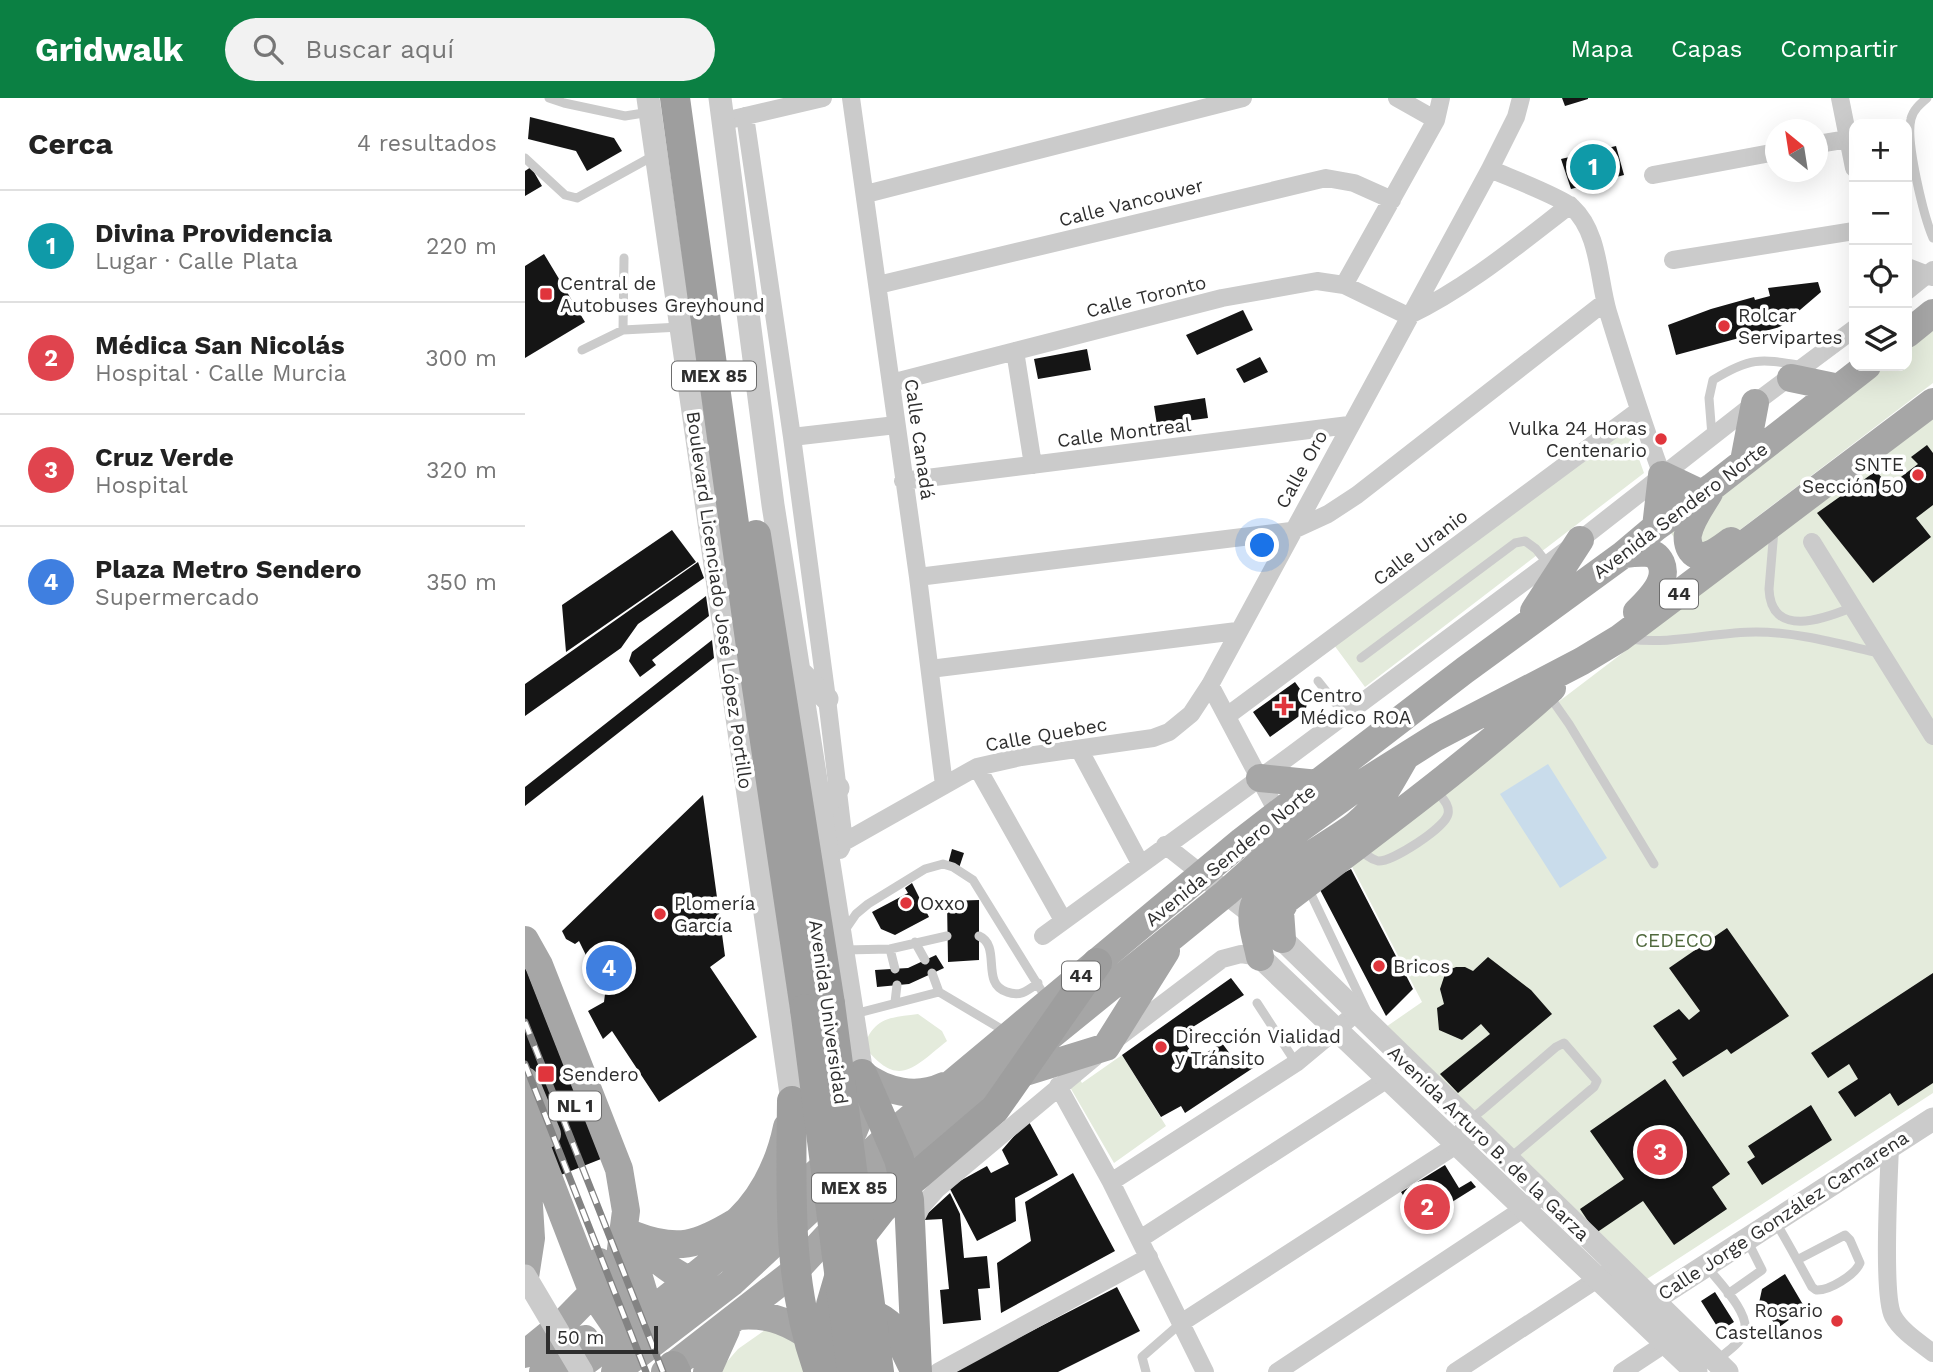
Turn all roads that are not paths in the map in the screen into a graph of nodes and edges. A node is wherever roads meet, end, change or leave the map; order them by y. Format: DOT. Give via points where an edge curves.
graph roads {
  1 [pos="549,98"];
  2 [pos="696,98"];
  3 [pos="720,98"];
  4 [pos="823,98"];
  5 [pos="851,98"];
  6 [pos="1243,98"];
  7 [pos="1397,98"];
  8 [pos="1441,98"];
  9 [pos="1521,98"];
  10 [pos="1840,98"];
  11 [pos="1927,98"];
  12 [pos="657,102"];
  13 [pos="734,118"];
  14 [pos="1436,120"];
  15 [pos="1848,139"];
  16 [pos="1828,142"];
  17 [pos="1849,144"];
  18 [pos="656,154"];
  19 [pos="1765,154"];
  20 [pos="525,158"];
  21 [pos="1490,169"];
  22 [pos="1653,175"];
  23 [pos="866,194"];
  24 [pos="1392,200"];
  25 [pos="1570,205"];
  26 [pos="1849,232"];
  27 [pos="1933,238"];
  28 [pos="624,258"];
  29 [pos="1673,260"];
  30 [pos="1912,268"];
  31 [pos="1931,274"];
  32 [pos="878,285"];
  33 [pos="1344,285"];
  34 [pos="1912,287"];
  35 [pos="1605,302"];
  36 [pos="1408,316"];
  37 [pos="681,327"];
  38 [pos="623,330"];
  39 [pos="1849,333"];
  40 [pos="582,350"];
  41 [pos="1015,351"];
  42 [pos="781,362"];
  43 [pos="754,363"];
  44 [pos="1798,372"];
  45 [pos="1851,378"];
  46 [pos="891,383"];
  47 [pos="1933,402"];
  48 [pos="1755,403"];
  49 [pos="1638,411"];
  50 [pos="897,425"];
  51 [pos="1349,425"];
  52 [pos="1712,436"];
  53 [pos="792,437"];
  54 [pos="1744,461"];
  55 [pos="1033,465"];
  56 [pos="1662,475"];
  57 [pos="903,481"];
  58 [pos="1707,491"];
  59 [pos="1774,522"];
  60 [pos="1656,527"];
  61 [pos="1291,531"];
  62 [pos="1580,540"];
  63 [pos="1812,542"];
  64 [pos="1624,554"];
  65 [pos="808,558"];
  66 [pos="782,559"];
  67 [pos="1548,564"];
  68 [pos="918,577"];
  69 [pos="1853,607"];
  70 [pos="1524,626"];
  71 [pos="1237,631"];
  72 [pos="1620,638"];
  73 [pos="763,653"];
  74 [pos="1881,653"];
  75 [pos="1361,658"];
  76 [pos="1582,661"];
  77 [pos="930,669"];
  78 [pos="1465,670"];
  79 [pos="799,671"];
  80 [pos="1318,681"];
  81 [pos="1210,685"];
  82 [pos="1547,692"];
  83 [pos="827,699"];
  84 [pos="1345,715"];
  85 [pos="1227,716"];
  86 [pos="1933,736"];
  87 [pos="1079,749"];
  88 [pos="1405,756"];
  89 [pos="977,767"];
  90 [pos="1260,778"];
  91 [pos="1318,783"];
  92 [pos="944,785"];
  93 [pos="1434,787"];
  94 [pos="838,788"];
  95 [pos="820,814"];
  96 [pos="1373,821"];
  97 [pos="1284,824"];
  98 [pos="844,842"];
  99 [pos="1165,845"];
  100 [pos="1356,845"];
  101 [pos="1140,863"];
  102 [pos="1654,864"];
  103 [pos="830,866"];
  104 [pos="1306,871"];
  105 [pos="1203,875"];
  106 [pos="1226,893"];
  107 [pos="1252,913"];
  108 [pos="1063,920"];
  109 [pos="1177,933"];
  110 [pos="947,936"];
  111 [pos="979,936"];
  112 [pos="1042,936"];
  113 [pos="525,940"];
  114 [pos="915,942"];
  115 [pos="842,944"];
  116 [pos="1271,948"];
  117 [pos="890,949"];
  118 [pos="925,960"];
  119 [pos="1097,963"];
  120 [pos="895,969"];
  121 [pos="932,973"];
  122 [pos="525,981"];
  123 [pos="897,985"];
  124 [pos="939,992"];
  125 [pos="1043,993"];
  126 [pos="895,1002"];
  127 [pos="1257,1003"];
  128 [pos="829,1009"];
  129 [pos="1356,1013"];
  130 [pos="1339,1030"];
  131 [pos="1011,1035"];
  132 [pos="1378,1035"];
  133 [pos="1039,1045"];
  134 [pos="1106,1048"];
  135 [pos="1296,1063"];
  136 [pos="1021,1073"];
  137 [pos="862,1074"];
  138 [pos="959,1077"];
  139 [pos="1389,1078"];
  140 [pos="525,1081"];
  141 [pos="993,1083"];
  142 [pos="1058,1086"];
  143 [pos="792,1101"];
  144 [pos="525,1117"];
  145 [pos="1933,1119"];
  146 [pos="1473,1126"];
  147 [pos="1454,1140"];
  148 [pos="525,1141"];
  149 [pos="1890,1146"];
  150 [pos="899,1160"];
  151 [pos="1499,1168"];
  152 [pos="526,1176"];
  153 [pos="1111,1182"];
  154 [pos="792,1194"];
  155 [pos="1534,1202"];
  156 [pos="1775,1221"];
  157 [pos="736,1222"];
  158 [pos="792,1227"];
  159 [pos="625,1232"];
  160 [pos="528,1233"];
  161 [pos="911,1234"];
  162 [pos="1140,1239"];
  163 [pos="1746,1239"];
  164 [pos="1149,1257"];
  165 [pos="1797,1260"];
  166 [pos="1706,1265"];
  167 [pos="795,1271"];
  168 [pos="1608,1273"];
  169 [pos="525,1276"];
  170 [pos="681,1277"];
  171 [pos="731,1283"];
  172 [pos="601,1285"];
  173 [pos="1728,1294"];
  174 [pos="1643,1306"];
  175 [pos="733,1320"];
  176 [pos="1181,1324"];
  177 [pos="644,1341"];
  178 [pos="1666,1343"];
  179 [pos="1933,1353"];
  180 [pos="820,1356"];
  181 [pos="553,1364"];
  182 [pos="1713,1368"];
  183 [pos="708,1372"];
  184 [pos="852,1372"];
  185 [pos="879,1372"];
  186 [pos="917,1372"];
  187 [pos="938,1372"];
  188 [pos="1146,1372"];
  189 [pos="1205,1372"];
  190 [pos="1277,1372"];
  191 [pos="1455,1372"];
  192 [pos="1622,1372"];
  1 -- 12 [label="lane" via="625,116"];
  2 -- 73 [label="highway, MEX 85"];
  3 -- 13 [label="street"];
  4 -- 13 [label="street"];
  5 -- 23 [label="street, Calle Canadá"];
  6 -- 23 [label="street"];
  7 -- 14 [label="street"];
  8 -- 14 [label="street"];
  9 -- 21 [label="street, Calle Oro"];
  10 -- 15 [label="street"];
  11 -- 27 [label="lane" via="1914,111 1910,132"];
  12 -- 18 [label="street, Boulevard Licenciado José López Portillo"];
  12 -- 73 [label="highway, Boulevard Licenciado José López Portillo / MEX 85" via="692,226"];
  13 -- 42 [label="street"];
  13 -- 43 [label="street"];
  14 -- 24 [label="street"];
  15 -- 16 [label="street"];
  15 -- 17 [label="street"];
  18 -- 20 [label="lane" via="577,198 565,195"];
  18 -- 37 [label="street, Boulevard Licenciado José López Portillo"];
  19 -- 22 [label="street"];
  21 -- 25 [label="street"];
  21 -- 36 [label="street, Calle Oro"];
  23 -- 32 [label="street, Calle Canadá"];
  24 -- 32 [label="street, Calle Vancouver" via="1354,183 1315,179"];
  24 -- 33 [label="street"];
  25 -- 35 [label="street" via="1588,232"];
  25 -- 36 [label="street" via="1468,283"];
  26 -- 29 [label="street"];
  28 -- 38 [label="lane"];
  30 -- 31 [label="street"];
  31 -- 34 [label="street"];
  32 -- 46 [label="street, Calle Canadá"];
  33 -- 36 [label="street, Calle Toronto"];
  33 -- 41 [label="street, Calle Toronto" via="1317,281 1264,289"];
  35 -- 49 [label="street"];
  35 -- 61 [label="street" via="1357,495"];
  36 -- 51 [label="street, Calle Oro"];
  37 -- 38 [label="lane"];
  37 -- 143 [label="street, Boulevard Licenciado José López Portillo"];
  38 -- 40 [label="lane"];
  39 -- 44 [label="street, Avenida Sendero Norte"];
  41 -- 46 [label="street, Calle Toronto"];
  41 -- 55 [label="street"];
  42 -- 43 [label="street"];
  42 -- 53 [label="street"];
  43 -- 66 [label="street"];
  44 -- 45 [label="main road"];
  44 -- 48 [label="street, Avenida Sendero Norte"];
  44 -- 52 [label="lane" via="1761,359 1713,380 1709,398"];
  45 -- 54 [label="main road, Avenida Sendero Norte / 44"];
  46 -- 50 [label="street, Calle Canadá"];
  47 -- 59 [label="main road, Avenida Sendero Norte / 44"];
  48 -- 52 [label="street, Avenida Sendero Norte"];
  48 -- 54 [label="main road"];
  49 -- 56 [label="street"];
  49 -- 85 [label="street, Calle Uranio"];
  50 -- 53 [label="street"];
  50 -- 57 [label="street, Calle Canadá"];
  51 -- 55 [label="street, Calle Montreal"];
  51 -- 61 [label="street, Calle Oro"];
  52 -- 56 [label="street, Avenida Sendero Norte"];
  53 -- 65 [label="street"];
  54 -- 58 [label="main road, Avenida Sendero Norte / 44"];
  55 -- 57 [label="street, Calle Montreal"];
  56 -- 58 [label="main road"];
  56 -- 60 [label="main road"];
  56 -- 62 [label="street, Avenida Sendero Norte"];
  57 -- 68 [label="street, Calle Canadá"];
  58 -- 59 [label="main road" via="1687,535 1697,555 1713,554 1741,535"];
  58 -- 60 [label="main road, Avenida Sendero Norte / 44"];
  59 -- 69 [label="lane" via="1769,598 1775,611 1784,618 1817,621"];
  59 -- 72 [label="main road, Avenida Sendero Norte / 44"];
  60 -- 64 [label="main road, Avenida Sendero Norte / 44"];
  61 -- 68 [label="street"];
  61 -- 71 [label="street, Calle Oro"];
  62 -- 67 [label="street, Avenida Sendero Norte"];
  62 -- 70 [label="main road"];
  63 -- 69 [label="street"];
  64 -- 70 [label="main road, Avenida Sendero Norte / 44"];
  64 -- 76 [label="main road" via="1654,554 1663,578 1641,608"];
  65 -- 66 [label="street"];
  65 -- 83 [label="street"];
  66 -- 79 [label="street"];
  67 -- 75 [label="lane" via="1525,541 1515,543"];
  67 -- 84 [label="street, Avenida Sendero Norte"];
  68 -- 77 [label="street, Calle Canadá"];
  69 -- 74 [label="street"];
  70 -- 78 [label="main road, Avenida Sendero Norte / 44"];
  71 -- 77 [label="street"];
  71 -- 81 [label="street, Calle Oro"];
  72 -- 74 [label="lane" via="1651,641 1757,632"];
  72 -- 76 [label="main road, Avenida Sendero Norte / 44"];
  73 -- 128 [label="highway, Avenida Universidad / MEX 85"];
  74 -- 86 [label="street"];
  76 -- 82 [label="main road"];
  76 -- 88 [label="main road, Avenida Sendero Norte / 44"];
  77 -- 92 [label="street, Calle Canadá"];
  78 -- 88 [label="main road"];
  78 -- 91 [label="main road, Avenida Sendero Norte / 44"];
  79 -- 83 [label="street"];
  79 -- 95 [label="street"];
  80 -- 84 [label="lane"];
  81 -- 85 [label="street"];
  81 -- 87 [label="street, Calle Quebec" via="1191,714 1169,732"];
  82 -- 93 [label="main road"];
  82 -- 102 [label="lane"];
  83 -- 94 [label="street"];
  84 -- 90 [label="street, Avenida Sendero Norte"];
  85 -- 90 [label="street"];
  87 -- 89 [label="street, Calle Quebec"];
  87 -- 101 [label="street"];
  88 -- 96 [label="main road"];
  88 -- 97 [label="main road, Avenida Sendero Norte / 44"];
  89 -- 92 [label="street, Calle Quebec"];
  89 -- 108 [label="street"];
  90 -- 91 [label="main road"];
  90 -- 97 [label="street"];
  90 -- 99 [label="street, Avenida Sendero Norte"];
  91 -- 97 [label="main road, Avenida Sendero Norte / 44"];
  92 -- 98 [label="street, Calle Quebec"];
  93 -- 96 [label="main road"];
  93 -- 100 [label="lane" via="1448,806 1446,819 1438,827 1390,860 1370,858"];
  94 -- 95 [label="street"];
  94 -- 98 [label="street"];
  95 -- 103 [label="street"];
  96 -- 100 [label="main road"];
  96 -- 104 [label="main road" via="1356,825"];
  97 -- 104 [label="street"];
  97 -- 105 [label="main road, Avenida Sendero Norte / 44" via="1242,841"];
  97 -- 106 [label="main road, Avenida Sendero Norte / 44"];
  98 -- 103 [label="street"];
  99 -- 101 [label="street, Avenida Sendero Norte"];
  99 -- 105 [label="street"];
  100 -- 104 [label="main road"];
  101 -- 108 [label="street, Avenida Sendero Norte"];
  103 -- 115 [label="street"];
  104 -- 107 [label="main road" via="1273,882 1255,901"];
  104 -- 116 [label="main road" via="1280,911"];
  104 -- 132 [label="lane"];
  105 -- 106 [label="street"];
  105 -- 119 [label="main road, Avenida Sendero Norte / 44"];
  106 -- 107 [label="street"];
  106 -- 109 [label="main road, Avenida Sendero Norte / 44"];
  107 -- 116 [label="main road"];
  108 -- 112 [label="street, Avenida Sendero Norte"];
  109 -- 133 [label="main road, Avenida Sendero Norte / 44"];
  109 -- 134 [label="main road"];
  110 -- 114 [label="lane"];
  111 -- 125 [label="lane" via="989,944 995,986 1015,995"];
  113 -- 159 [label="main road, NL 1" via="619,1169"];
  114 -- 117 [label="lane"];
  114 -- 118 [label="lane"];
  115 -- 117 [label="lane"];
  115 -- 125 [label="lane" via="856,914 868,904 932,865 943,864 973,880"];
  115 -- 128 [label="street"];
  116 -- 129 [label="street, Avenida Arturo B. de la Garza"];
  116 -- 130 [label="street, Avenida Arturo B. de la Garza"];
  116 -- 134 [label="street" via="1222,959"];
  117 -- 120 [label="lane"];
  119 -- 125 [label="main road, Avenida Sendero Norte / 44"];
  119 -- 133 [label="highway"];
  121 -- 124 [label="lane"];
  122 -- 159 [label="main road, NL 1"];
  123 -- 126 [label="lane"];
  124 -- 126 [label="lane"];
  124 -- 131 [label="lane"];
  125 -- 131 [label="main road, Avenida Sendero Norte / 44"];
  126 -- 128 [label="lane"];
  127 -- 135 [label="lane"];
  128 -- 137 [label="street"];
  128 -- 184 [label="highway, Avenida Universidad / MEX 85, bridge"];
  128 -- 185 [label="highway, Avenida Universidad / MEX 85, bridge"];
  129 -- 130 [label="street"];
  129 -- 132 [label="street, Avenida Arturo B. de la Garza"];
  130 -- 135 [label="street"];
  130 -- 139 [label="street, Avenida Arturo B. de la Garza"];
  131 -- 138 [label="main road, Avenida Sendero Norte / 44"];
  132 -- 146 [label="street, Avenida Arturo B. de la Garza"];
  133 -- 136 [label="highway"];
  133 -- 141 [label="main road, Avenida Sendero Norte / 44"];
  134 -- 136 [label="main road"];
  134 -- 142 [label="street"];
  135 -- 153 [label="street"];
  136 -- 141 [label="main road"];
  136 -- 150 [label="highway" via="995,1109"];
  137 -- 138 [label="main road" via="889,1089 912,1093 938,1089"];
  137 -- 143 [label="street" via="858,1100 850,1114 838,1120 816,1121"];
  137 -- 150 [label="highway"];
  137 -- 154 [label="main road" via="865,1094 854,1130 835,1156"];
  138 -- 150 [label="main road, Avenida Sendero Norte / 44"];
  139 -- 147 [label="street, Avenida Arturo B. de la Garza"];
  139 -- 162 [label="street"];
  140 -- 172 [label="main road" via="601,1265"];
  141 -- 150 [label="main road, Avenida Sendero Norte / 44"];
  142 -- 153 [label="street"];
  142 -- 161 [label="street" via="929,1197"];
  143 -- 154 [label="highway"];
  143 -- 157 [label="main road" via="781,1154 771,1176"];
  144 -- 172 [label="main road, NL 1"];
  145 -- 149 [label="street, Calle Jorge González Camarena"];
  146 -- 147 [label="street"];
  146 -- 151 [label="street, Avenida Arturo B. de la Garza"];
  146 -- 151 [label="lane" via="1564,1044 1597,1081"];
  147 -- 151 [label="street, Avenida Arturo B. de la Garza"];
  147 -- 176 [label="street"];
  148 -- 152 [label="main road"];
  149 -- 156 [label="street, Calle Jorge González Camarena"];
  149 -- 179 [label="street" via="1889,1304 1899,1324"];
  150 -- 158 [label="main road, Avenida Sendero Norte / 44"];
  150 -- 161 [label="highway"];
  150 -- 167 [label="main road, Avenida Sendero Norte / 44"];
  150 -- 180 [label="highway" via="846,1259"];
  151 -- 155 [label="street, Avenida Arturo B. de la Garza"];
  152 -- 160 [label="main road"];
  153 -- 162 [label="street"];
  154 -- 158 [label="highway"];
  154 -- 170 [label="main road"];
  155 -- 168 [label="street, Avenida Arturo B. de la Garza"];
  155 -- 190 [label="street"];
  156 -- 163 [label="street, Calle Jorge González Camarena"];
  156 -- 165 [label="lane"];
  157 -- 159 [label="main road" via="703,1241 680,1245"];
  157 -- 170 [label="main road"];
  158 -- 167 [label="highway"];
  158 -- 171 [label="main road, Avenida Sendero Norte / 44"];
  159 -- 170 [label="main road"];
  159 -- 172 [label="main road" via="620,1257"];
  159 -- 177 [label="main road, NL 1"];
  160 -- 169 [label="main road"];
  161 -- 186 [label="highway"];
  162 -- 164 [label="street"];
  163 -- 166 [label="street, Calle Jorge González Camarena"];
  163 -- 173 [label="lane" via="1762,1270"];
  164 -- 176 [label="street"];
  164 -- 187 [label="street"];
  165 -- 165 [label="lane" via="1812,1287 1820,1291 1860,1263 1850,1240 1842,1235"];
  166 -- 173 [label="lane"];
  166 -- 174 [label="street, Calle Jorge González Camarena"];
  167 -- 175 [label="main road, Avenida Sendero Norte / 44"];
  167 -- 180 [label="highway"];
  168 -- 174 [label="street, Avenida Arturo B. de la Garza"];
  168 -- 191 [label="street"];
  169 -- 181 [label="street, bridge"];
  170 -- 171 [label="main road" via="712,1285"];
  170 -- 177 [label="main road"];
  171 -- 177 [label="main road, Avenida Sendero Norte / 44"];
  172 -- 177 [label="main road"];
  172 -- 181 [label="main road" via="563,1323"];
  173 -- 182 [label="lane" via="1742,1313 1745,1332"];
  174 -- 178 [label="street, Avenida Arturo B. de la Garza"];
  174 -- 182 [label="street, Avenida Arturo B. de la Garza"];
  175 -- 177 [label="main road, Avenida Sendero Norte / 44"];
  175 -- 180 [label="main road" via="769,1316 788,1323"];
  175 -- 183 [label="main road"];
  176 -- 188 [label="lane" via="1142,1357"];
  176 -- 189 [label="street"];
  177 -- 181 [label="main road"];
  178 -- 182 [label="street, Avenida Arturo B. de la Garza"];
  178 -- 192 [label="street"];
  180 -- 186 [label="highway" via="837,1329 852,1318 870,1315 893,1328"];
}
